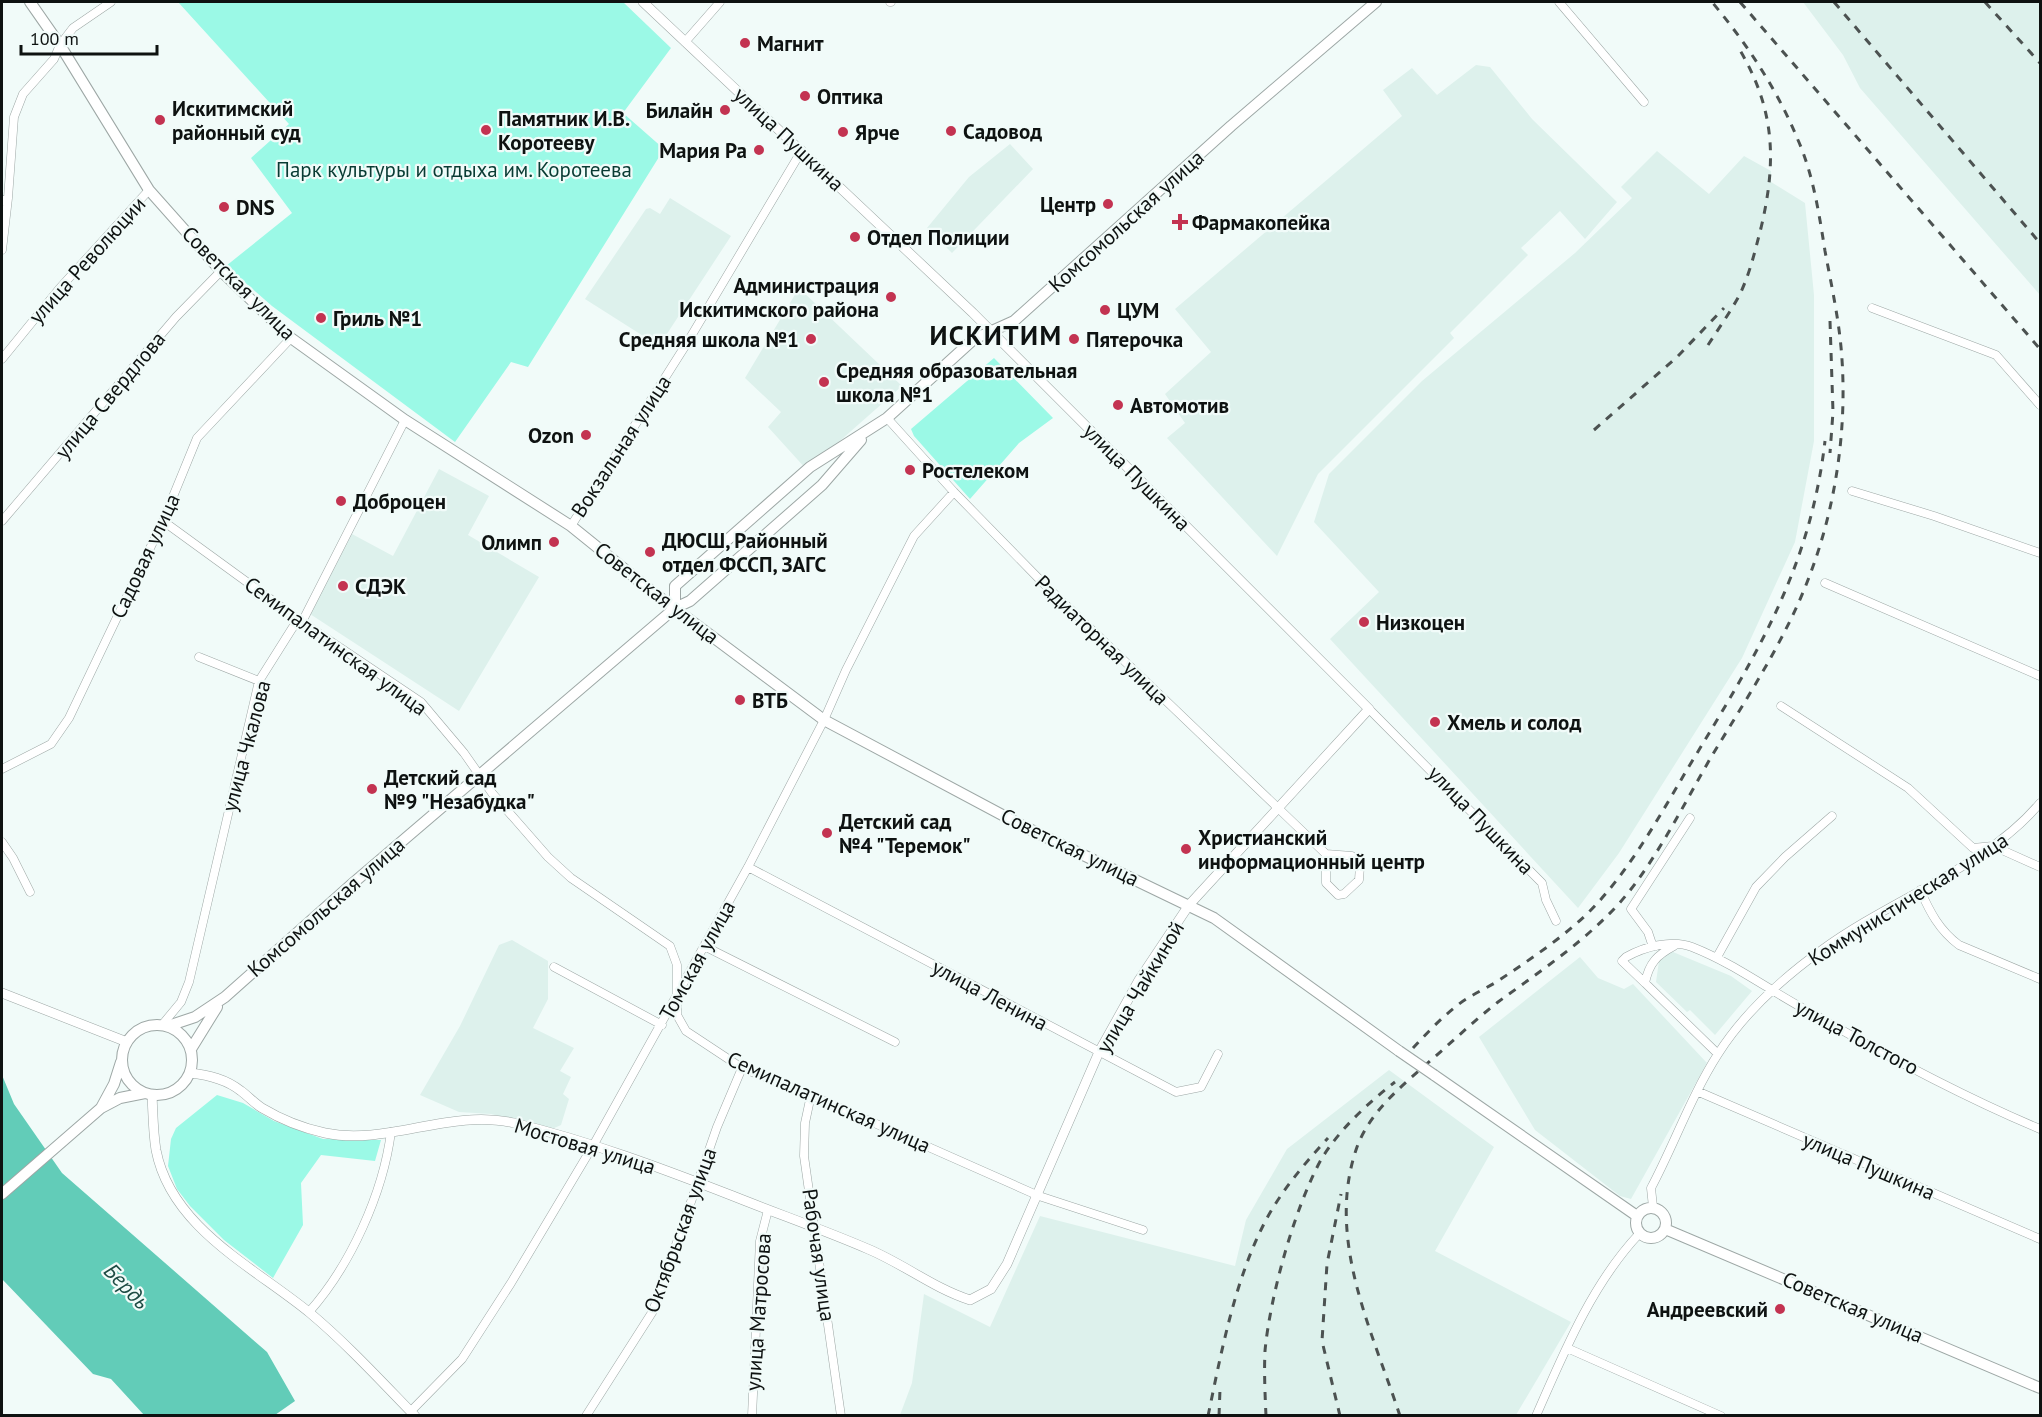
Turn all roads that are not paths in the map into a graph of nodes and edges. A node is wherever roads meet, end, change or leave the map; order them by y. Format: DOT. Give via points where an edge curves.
graph roads {
  1 [pos="30,2"];
  2 [pos="111,2"];
  3 [pos="643,2"];
  4 [pos="720,2"];
  5 [pos="1376,2"];
  6 [pos="1560,2"];
  7 [pos="685,42"];
  8 [pos="60,45"];
  9 [pos="1644,102"];
  10 [pos="802,150"];
  11 [pos="149,190"];
  12 [pos="5,199"];
  13 [pos="2,250"];
  14 [pos="221,271"];
  15 [pos="1872,308"];
  16 [pos="991,331"];
  17 [pos="291,338"];
  18 [pos="2,359"];
  19 [pos="2040,405"];
  20 [pos="887,418"];
  21 [pos="405,420"];
  22 [pos="869,431"];
  23 [pos="1852,491"];
  24 [pos="954,492"];
  25 [pos="2,521"];
  26 [pos="162,521"];
  27 [pos="571,526"];
  28 [pos="2040,553"];
  29 [pos="1825,583"];
  30 [pos="675,608"];
  31 [pos="302,622"];
  32 [pos="199,657"];
  33 [pos="2040,676"];
  34 [pos="259,681"];
  35 [pos="1781,706"];
  36 [pos="1370,709"];
  37 [pos="824,720"];
  38 [pos="2,769"];
  39 [pos="479,774"];
  40 [pos="2040,803"];
  41 [pos="1277,810"];
  42 [pos="1832,816"];
  43 [pos="1690,818"];
  44 [pos="2,843"];
  45 [pos="1993,846"];
  46 [pos="1326,854"];
  47 [pos="748,867"];
  48 [pos="2040,867"];
  49 [pos="1920,890"];
  50 [pos="30,892"];
  51 [pos="1189,905"];
  52 [pos="1556,921"];
  53 [pos="1675,945"];
  54 [pos="704,946"];
  55 [pos="1656,946"];
  56 [pos="1717,957"];
  57 [pos="554,967"];
  58 [pos="2040,979"];
  59 [pos="1645,983"];
  60 [pos="1771,991"];
  61 [pos="2,993"];
  62 [pos="676,996"];
  63 [pos="225,997"];
  64 [pos="662,1025"];
  65 [pos="165,1026"];
  66 [pos="127,1042"];
  67 [pos="895,1042"];
  68 [pos="191,1049"];
  69 [pos="1099,1052"];
  70 [pos="1218,1054"];
  71 [pos="1718,1054"];
  72 [pos="122,1056"];
  73 [pos="742,1068"];
  74 [pos="190,1073"];
  75 [pos="1699,1092"];
  76 [pos="149,1094"];
  77 [pos="812,1095"];
  78 [pos="101,1108"];
  79 [pos="2040,1129"];
  80 [pos="391,1132"];
  81 [pos="594,1144"];
  82 [pos="698,1183"];
  83 [pos="2,1194"];
  84 [pos="1039,1196"];
  85 [pos="1653,1207"];
  86 [pos="768,1210"];
  87 [pos="1637,1216"];
  88 [pos="816,1227"];
  89 [pos="1665,1229"];
  90 [pos="1143,1230"];
  91 [pos="1639,1234"];
  92 [pos="2040,1239"];
  93 [pos="970,1300"];
  94 [pos="309,1312"];
  95 [pos="1567,1348"];
  96 [pos="2040,1388"];
  97 [pos="413,1413"];
  98 [pos="586,1416"];
  99 [pos="752,1416"];
  100 [pos="841,1416"];
  101 [pos="1536,1416"];
  102 [pos="1721,1416"];
  1 -- 8 [label="main road, Советская улица"];
  2 -- 8 [label="street" via="73,28"];
  3 -- 7 [label="street, улица Пушкина"];
  4 -- 7 [label="street"];
  5 -- 16 [label="main road, Комсомольская улица" via="1014,321"];
  6 -- 9 [label="street"];
  7 -- 10 [label="street, улица Пушкина"];
  8 -- 11 [label="main road, Советская улица"];
  8 -- 12 [label="street" via="54,59 23,94 14,117"];
  10 -- 16 [label="street, улица Пушкина"];
  10 -- 27 [label="street, Вокзальная улица" via="687,343"];
  11 -- 14 [label="main road, Советская улица"];
  11 -- 18 [label="street, улица Революции"];
  12 -- 13 [label="street"];
  14 -- 17 [label="main road, Советская улица"];
  14 -- 25 [label="street, улица Свердлова" via="176,317"];
  15 -- 19 [label="street" via="1996,355"];
  16 -- 20 [label="main road, Комсомольская улица" via="974,339"];
  16 -- 36 [label="street, улица Пушкина"];
  17 -- 21 [label="main road, Советская улица"];
  17 -- 26 [label="street, Садовая улица" via="197,438"];
  20 -- 22 [label="main road, Комсомольская улица"];
  20 -- 24 [label="street, Радиаторная улица"];
  21 -- 27 [label="main road, Советская улица"];
  21 -- 31 [label="street, улица Чкалова"];
  22 -- 30 [label="main road, Комсомольская улица" via="822,485 690,601"];
  22 -- 30 [label="main road, Комсомольская улица" via="810,467 675,586"];
  23 -- 28 [label="street"];
  24 -- 37 [label="street, Томская улица" via="914,536"];
  24 -- 41 [label="street, Радиаторная улица"];
  26 -- 31 [label="street, Семипалатинская улица"];
  26 -- 38 [label="street, Садовая улица" via="69,718 51,744"];
  27 -- 30 [label="main road, Советская улица"];
  29 -- 33 [label="street"];
  30 -- 37 [label="main road, Советская улица"];
  30 -- 39 [label="main road, Комсомольская улица"];
  31 -- 34 [label="street, улица Чкалова" via="293,627"];
  31 -- 39 [label="street, Семипалатинская улица" via="422,702"];
  32 -- 34 [label="street"];
  34 -- 65 [label="street, улица Чкалова" via="189,982"];
  35 -- 45 [label="street" via="1908,788 1973,848"];
  36 -- 41 [label="street, улица Чайкиной"];
  36 -- 52 [label="street, улица Пушкина" via="1542,883"];
  37 -- 47 [label="street, Томская улица"];
  37 -- 51 [label="main road, Советская улица" via="1023,826"];
  39 -- 62 [label="street, Семипалатинская улица" via="563,871 670,946 677,965"];
  39 -- 63 [label="main road, Комсомольская улица"];
  40 -- 45 [label="street, Коммунистическая улица" via="2021,827"];
  41 -- 46 [label="street, Радиаторная улица"];
  41 -- 51 [label="street, улица Чайкиной"];
  42 -- 56 [label="street" via="1756,887"];
  43 -- 55 [label="street" via="1630,909"];
  44 -- 50 [label="street"];
  45 -- 48 [label="street"];
  45 -- 49 [label="street, Коммунистическая улица"];
  46 -- 46 [label="street" via="1326,883 1338,895 1344,894 1359,880 1360,866 1352,856"];
  47 -- 54 [label="street, Томская улица"];
  47 -- 69 [label="street, улица Ленина"];
  49 -- 58 [label="street" via="1936,923 1949,938"];
  49 -- 60 [label="street, Коммунистическая улица" via="1824,948"];
  51 -- 69 [label="street, улица Чайкиной" via="1139,980"];
  51 -- 87 [label="main road, Советская улица, bridge" via="1214,918"];
  53 -- 55 [label="street, улица Толстого"];
  53 -- 56 [label="street, улица Толстого" via="1691,946"];
  53 -- 59 [label="street" via="1657,955"];
  54 -- 62 [label="street, Томская улица"];
  54 -- 67 [label="street"];
  55 -- 59 [label="street, улица Толстого" via="1622,960"];
  56 -- 60 [label="street, улица Толстого"];
  57 -- 64 [label="street"];
  59 -- 71 [label="street"];
  60 -- 71 [label="street, Коммунистическая улица"];
  60 -- 79 [label="street, улица Толстого" via="1953,1089"];
  61 -- 66 [label="street"];
  62 -- 64 [label="street, Томская улица"];
  62 -- 73 [label="street, Семипалатинская улица" via="677,1015 686,1031"];
  63 -- 65 [label="main road, Комсомольская улица" via="195,1017"];
  63 -- 68 [label="main road, Комсомольская улица"];
  64 -- 81 [label="street, Томская улица"];
  65 -- 66 [label="main road" via="144,1028"];
  65 -- 68 [label="main road" via="182,1034"];
  66 -- 72 [label="main road"];
  68 -- 74 [label="main road"];
  69 -- 70 [label="street, улица Ленина" via="1176,1092 1201,1087"];
  69 -- 84 [label="street, улица Чайкиной"];
  71 -- 75 [label="street, Коммунистическая улица"];
  72 -- 76 [label="main road" via="130,1083"];
  72 -- 78 [label="main road" via="114,1084"];
  73 -- 77 [label="street, Семипалатинская улица"];
  73 -- 82 [label="street, Октябрьская улица"];
  74 -- 76 [label="main road" via="174,1091"];
  74 -- 80 [label="street, Мостовая улица" via="229,1083 259,1107 303,1128 352,1136"];
  75 -- 85 [label="street, Коммунистическая улица" via="1651,1188"];
  75 -- 92 [label="street, улица Пушкина"];
  76 -- 78 [label="main road" via="120,1098"];
  76 -- 94 [label="street" via="156,1151 184,1209 232,1255"];
  77 -- 84 [label="street, Семипалатинская улица"];
  77 -- 88 [label="street, Рабочая улица" via="805,1123 804,1156"];
  78 -- 83 [label="main road"];
  80 -- 81 [label="street, Мостовая улица" via="478,1118 511,1122"];
  80 -- 94 [label="street" via="363,1230"];
  81 -- 82 [label="street, Мостовая улица"];
  81 -- 97 [label="street, Томская улица" via="462,1359"];
  82 -- 86 [label="street, Мостовая улица"];
  82 -- 98 [label="street, Октябрьская улица" via="653,1311"];
  84 -- 90 [label="street, Семипалатинская улица"];
  84 -- 93 [label="street, улица Чайкиной" via="991,1289"];
  85 -- 87 [label="main road" via="1643,1209"];
  85 -- 89 [label="main road" via="1664,1215"];
  86 -- 88 [label="street, Мостовая улица"];
  86 -- 99 [label="street, улица Матросова" via="760,1241"];
  87 -- 91 [label="main road"];
  88 -- 93 [label="street, Мостовая улица" via="876,1252 947,1293"];
  88 -- 100 [label="street, Рабочая улица"];
  89 -- 91 [label="main road" via="1654,1238"];
  89 -- 96 [label="main road, Советская улица"];
  91 -- 95 [label="street" via="1617,1257"];
  94 -- 97 [label="street"];
  95 -- 101 [label="street"];
  95 -- 102 [label="street"];
}
